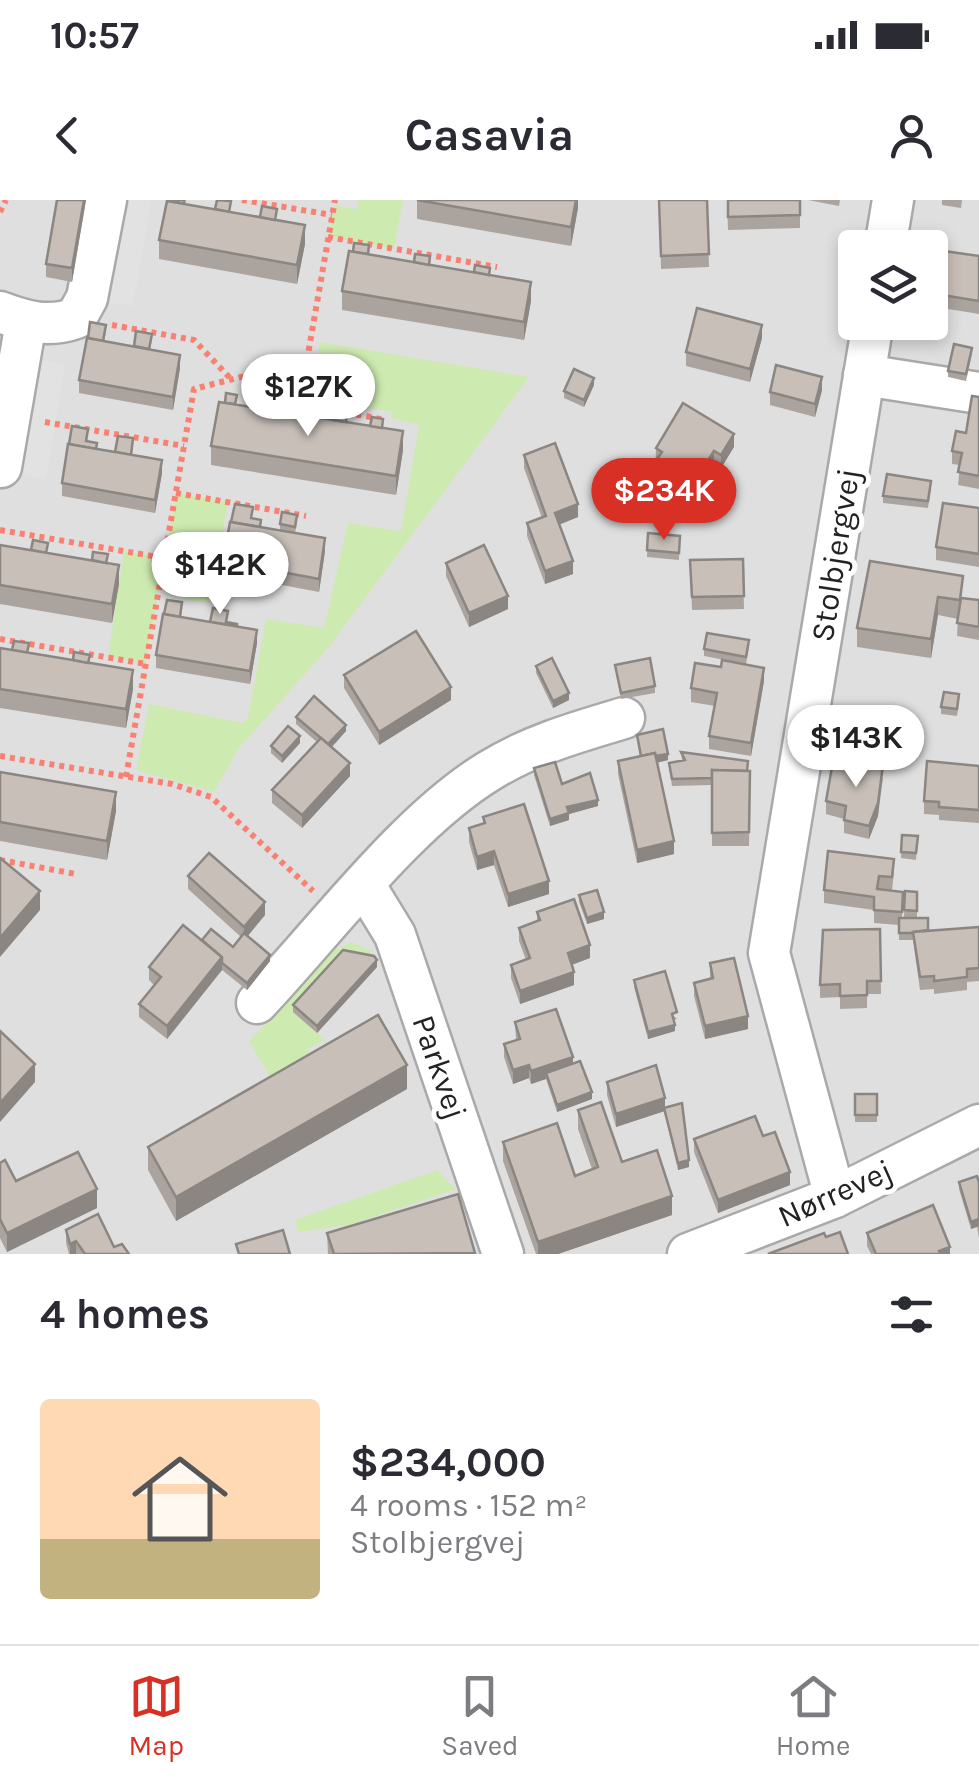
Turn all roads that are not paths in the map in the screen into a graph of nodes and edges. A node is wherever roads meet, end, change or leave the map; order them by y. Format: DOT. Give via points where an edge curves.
graph roads {
  1 [pos="106,200"];
  2 [pos="893,200"];
  3 [pos="888,230"];
  4 [pos="13,317"];
  5 [pos="870,340"];
  6 [pos="864,374"];
  7 [pos="979,393"];
  8 [pos="1,467"];
  9 [pos="624,718"];
  10 [pos="352,901"];
  11 [pos="257,1004"];
  12 [pos="979,1125"];
  13 [pos="834,1197"];
  14 [pos="503,1254"];
  15 [pos="688,1254"];
  1 -- 4 [label="street" via="87,298 76,318 57,325"];
  2 -- 3 [label="street"];
  4 -- 8 [label="street"];
  5 -- 6 [label="street, Stolbjergvej"];
  6 -- 7 [label="street"];
  6 -- 13 [label="street, Stolbjergvej" via="769,953"];
  9 -- 10 [label="street" via="554,738 489,771 430,814"];
  10 -- 11 [label="street"];
  10 -- 14 [label="street, Parkvej" via="395,935"];
  12 -- 13 [label="street, Nørrevej"];
  13 -- 15 [label="street, Nørrevej"];
}
